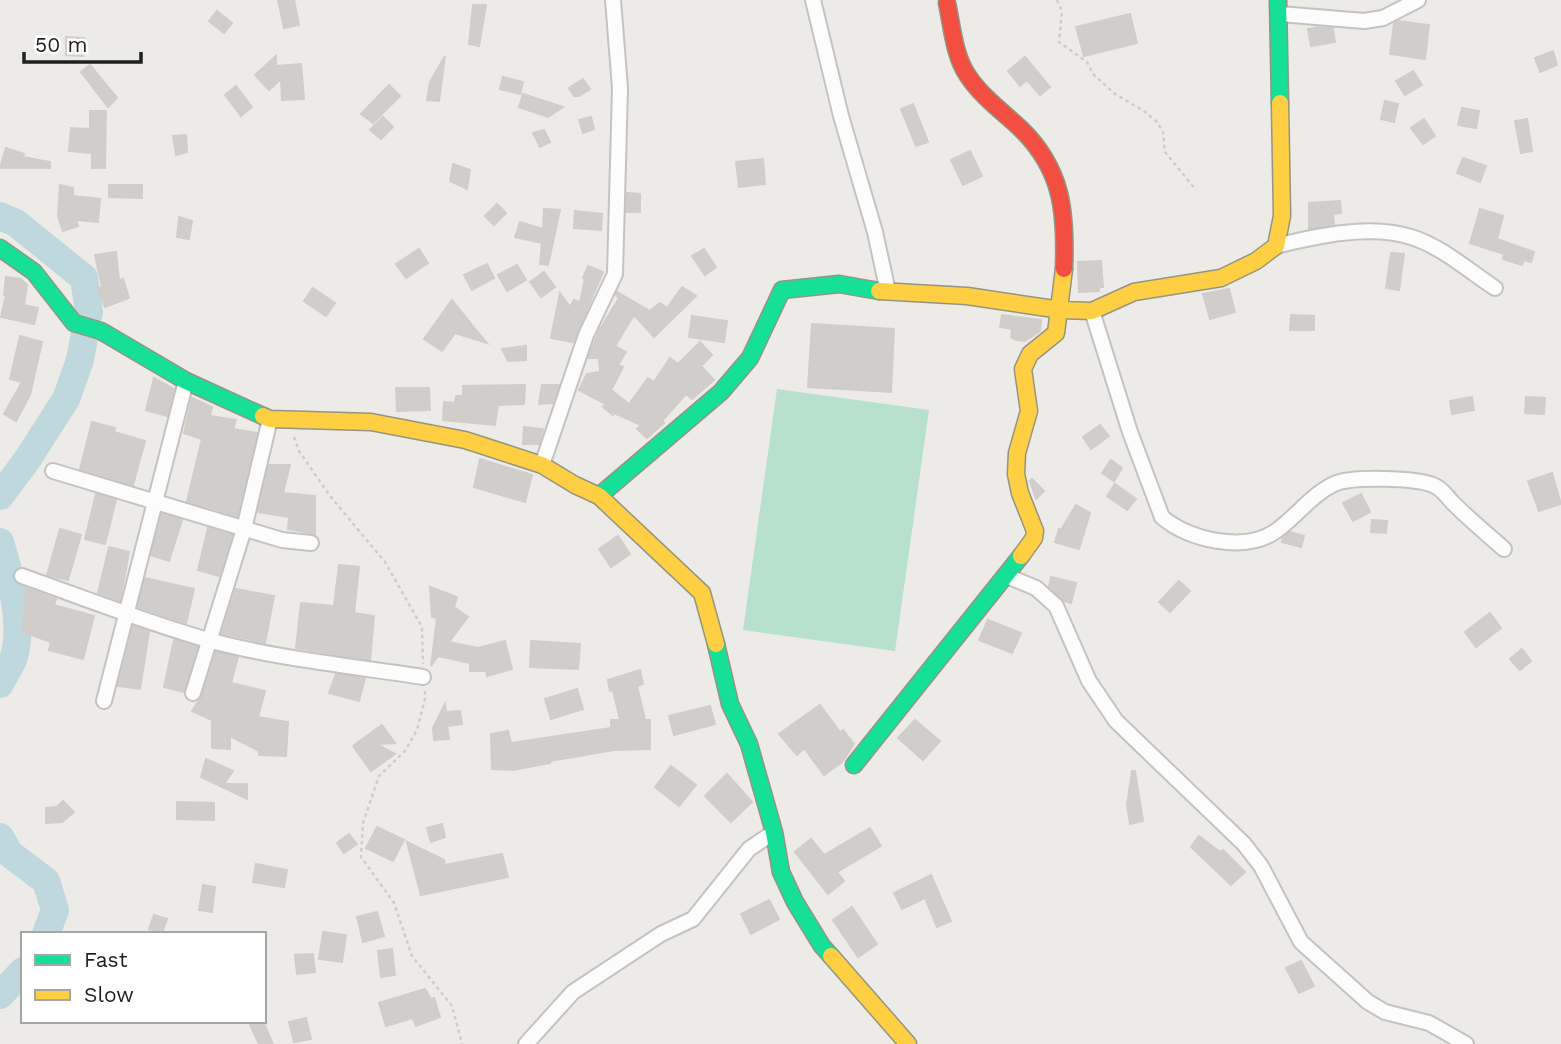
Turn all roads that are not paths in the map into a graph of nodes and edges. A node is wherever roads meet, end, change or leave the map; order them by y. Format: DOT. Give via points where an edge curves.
graph roads {
  1 [pos="613,0"];
  2 [pos="813,0"];
  3 [pos="1418,0"];
  4 [pos="947,3"];
  5 [pos="1279,7"];
  6 [pos="1276,246"];
  7 [pos="0,248"];
  8 [pos="1495,288"];
  9 [pos="888,292"];
  10 [pos="1061,310"];
  11 [pos="1092,311"];
  12 [pos="186,381"];
  13 [pos="270,419"];
  14 [pos="542,465"];
  15 [pos="53,471"];
  16 [pos="599,496"];
  17 [pos="155,503"];
  18 [pos="244,529"];
  19 [pos="311,543"];
  20 [pos="1504,549"];
  21 [pos="22,576"];
  22 [pos="1007,576"];
  23 [pos="125,614"];
  24 [pos="209,640"];
  25 [pos="423,677"];
  26 [pos="193,693"];
  27 [pos="104,701"];
  28 [pos="854,765"];
  29 [pos="774,832"];
  30 [pos="526,1044"];
  31 [pos="908,1044"];
  32 [pos="1465,1044"];
  1 -- 14 [label="street" via="620,88 615,274 586,335"];
  2 -- 9 [label="street"];
  3 -- 5 [label="street" via="1383,18 1364,21"];
  4 -- 10 [label="street" via="965,74 1050,164 1057,184 1066,264"];
  5 -- 6 [label="street" via="1282,216"];
  6 -- 8 [label="street" via="1319,236 1393,233 1428,244"];
  6 -- 11 [label="street" via="1221,278 1134,292"];
  7 -- 12 [label="street" via="34,272 74,323 101,331"];
  9 -- 10 [label="street" via="967,296"];
  9 -- 16 [label="street" via="839,284 782,290 750,358 721,392"];
  10 -- 11 [label="street"];
  10 -- 22 [label="street" via="1056,333 1025,362 1029,413 1017,452 1015,478 1035,531"];
  11 -- 20 [label="street" via="1130,432 1162,517 1170,524 1188,534 1237,543 1251,541 1275,533 1335,483 1365,478 1442,489"];
  12 -- 13 [label="street"];
  12 -- 17 [label="street"];
  13 -- 14 [label="street" via="371,422 465,440"];
  13 -- 18 [label="street"];
  14 -- 16 [label="street"];
  15 -- 17 [label="street"];
  16 -- 29 [label="street" via="702,593 730,704 749,744"];
  17 -- 18 [label="street"];
  17 -- 23 [label="street"];
  18 -- 19 [label="street"];
  18 -- 24 [label="street"];
  21 -- 23 [label="street"];
  22 -- 28 [label="street"];
  22 -- 32 [label="street" via="1036,588 1056,606 1089,681 1116,721 1244,844 1261,866 1301,942 1368,1002 1385,1012 1429,1023"];
  23 -- 24 [label="street"];
  23 -- 27 [label="street"];
  24 -- 25 [label="street"];
  24 -- 26 [label="street"];
  29 -- 30 [label="street" via="749,849 693,919 661,934 573,992"];
  29 -- 31 [label="street" via="781,872 822,946"];
}
